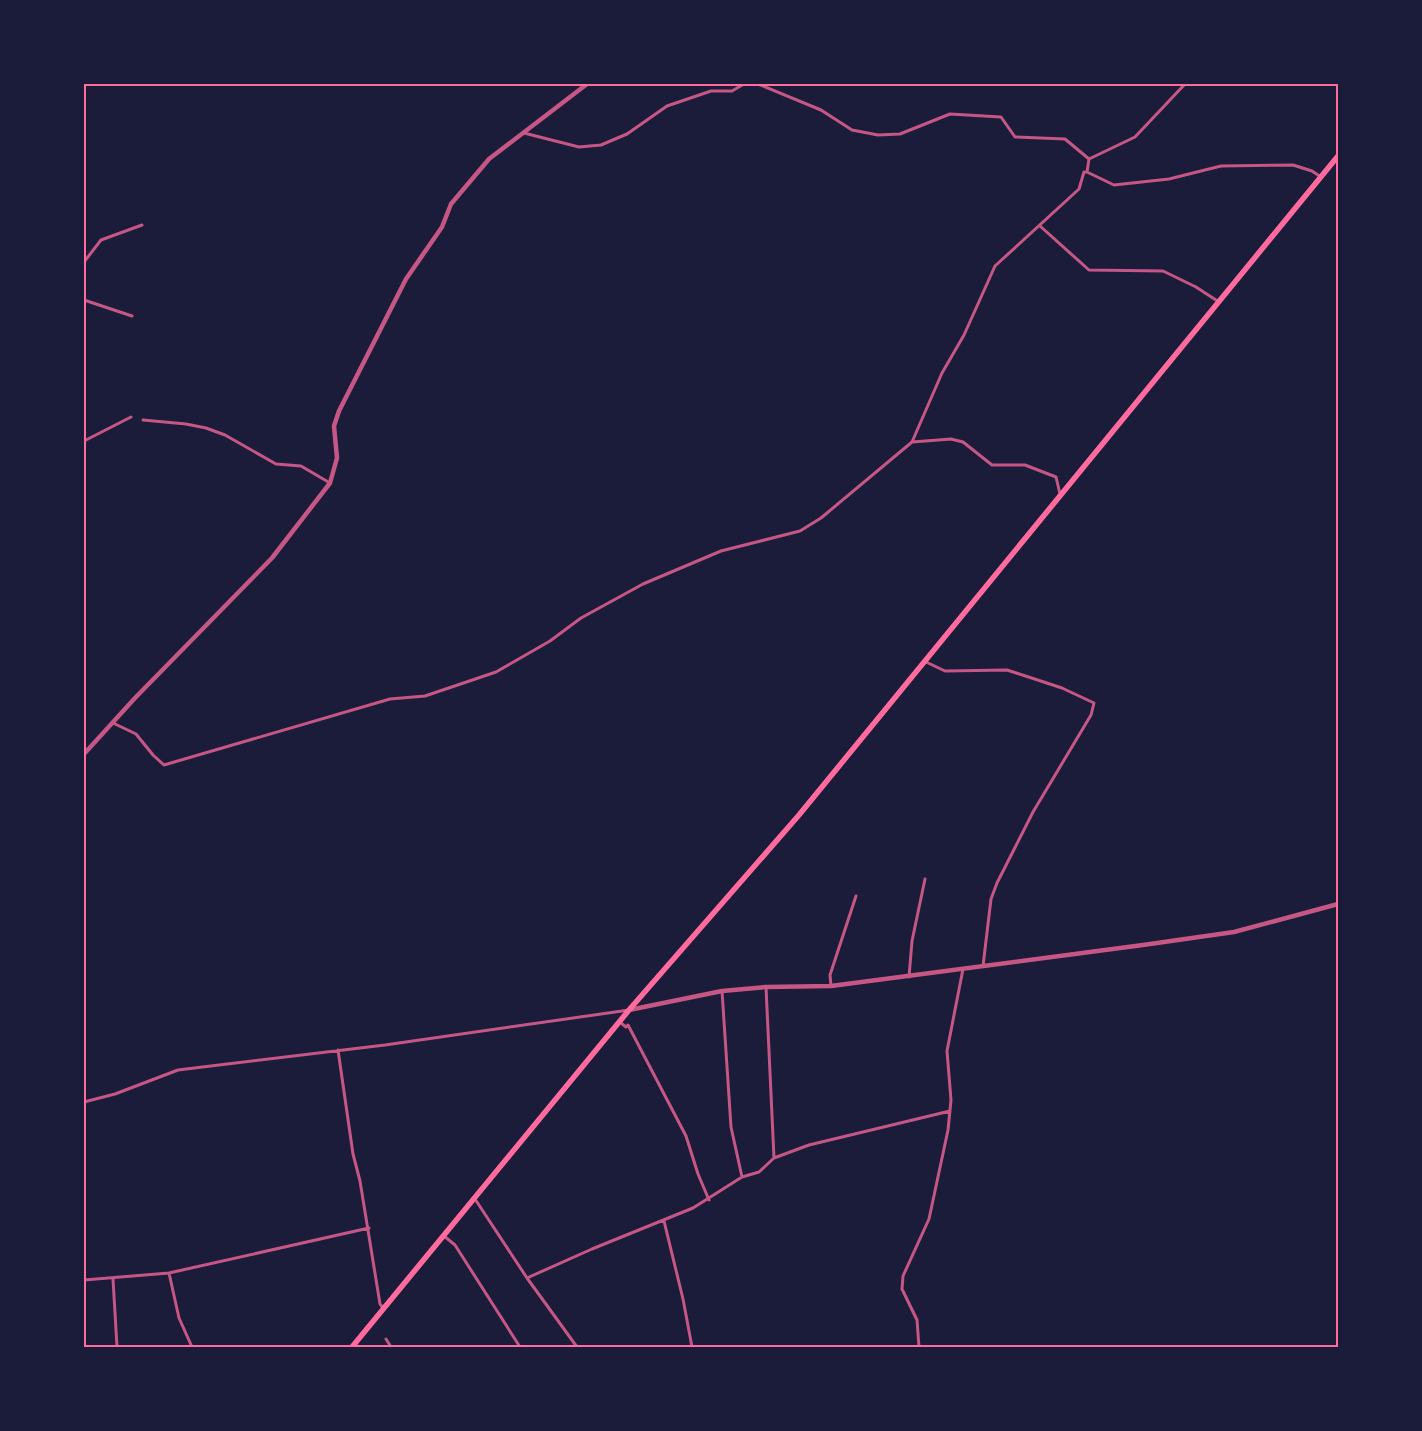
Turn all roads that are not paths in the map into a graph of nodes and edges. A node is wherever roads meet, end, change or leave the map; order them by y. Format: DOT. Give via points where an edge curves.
graph roads {
  1 [pos="587,84"];
  2 [pos="744,84"];
  3 [pos="758,84"];
  4 [pos="1185,84"];
  5 [pos="524,133"];
  6 [pos="1338,156"];
  7 [pos="1089,159"];
  8 [pos="1087,172"];
  9 [pos="1321,177"];
  10 [pos="142,226"];
  11 [pos="1040,226"];
  12 [pos="84,262"];
  13 [pos="84,300"];
  14 [pos="1220,302"];
  15 [pos="132,316"];
  16 [pos="131,417"];
  17 [pos="144,420"];
  18 [pos="84,441"];
  19 [pos="912,442"];
  20 [pos="330,483"];
  21 [pos="1060,494"];
  22 [pos="924,661"];
  23 [pos="113,723"];
  24 [pos="84,754"];
  25 [pos="925,879"];
  26 [pos="856,896"];
  27 [pos="1338,904"];
  28 [pos="983,966"];
  29 [pos="963,968"];
  30 [pos="909,977"];
  31 [pos="831,986"];
  32 [pos="766,987"];
  33 [pos="722,991"];
  34 [pos="630,1010"];
  35 [pos="621,1023"];
  36 [pos="338,1050"];
  37 [pos="84,1102"];
  38 [pos="950,1111"];
  39 [pos="774,1158"];
  40 [pos="742,1177"];
  41 [pos="474,1198"];
  42 [pos="709,1200"];
  43 [pos="664,1221"];
  44 [pos="369,1228"];
  45 [pos="444,1236"];
  46 [pos="169,1273"];
  47 [pos="527,1278"];
  48 [pos="113,1279"];
  49 [pos="84,1280"];
  50 [pos="385,1310"];
  51 [pos="386,1339"];
  52 [pos="117,1347"];
  53 [pos="192,1347"];
  54 [pos="352,1347"];
  55 [pos="391,1347"];
  56 [pos="520,1347"];
  57 [pos="577,1347"];
  58 [pos="692,1347"];
  59 [pos="919,1347"];
  1 -- 5 [label="street"];
  2 -- 5 [label="street" via="732,91 711,91 667,106 627,134 601,145 579,147"];
  3 -- 7 [label="street" via="821,110 852,130 878,135 900,134 950,114 1001,117 1015,137 1065,139"];
  4 -- 7 [label="street" via="1135,136"];
  5 -- 20 [label="street" via="490,159 451,204 442,226 406,279 339,411 334,426 337,458"];
  6 -- 9 [label="highway"];
  7 -- 8 [label="street"];
  8 -- 9 [label="street" via="1114,185 1169,179 1221,166 1293,165"];
  8 -- 11 [label="street" via="1084,172 1079,188"];
  9 -- 14 [label="highway"];
  10 -- 12 [label="street" via="101,240"];
  11 -- 14 [label="street" via="1089,270 1163,271"];
  11 -- 19 [label="street" via="995,266 964,335 934,389"];
  13 -- 15 [label="street"];
  14 -- 21 [label="highway"];
  16 -- 18 [label="street"];
  17 -- 20 [label="street" via="206,428 276,464 301,466"];
  19 -- 21 [label="street" via="951,439 964,442 992,465 1025,465 1056,476"];
  19 -- 23 [label="street" via="821,518 800,531 721,551 643,584 581,618 550,641 496,672 425,696 390,699 164,765 136,734"];
  20 -- 23 [label="street" via="272,558"];
  21 -- 22 [label="highway"];
  22 -- 28 [label="street" via="945,671 1007,670 1062,688 1094,703 1091,715 1033,812 997,883"];
  22 -- 34 [label="highway" via="799,815"];
  23 -- 24 [label="street"];
  25 -- 30 [label="street" via="912,941"];
  26 -- 31 [label="street" via="830,975"];
  27 -- 28 [label="street" via="1234,932"];
  28 -- 29 [label="street"];
  29 -- 30 [label="street"];
  29 -- 38 [label="street" via="946,1051"];
  30 -- 31 [label="street"];
  31 -- 32 [label="street"];
  32 -- 33 [label="street"];
  32 -- 39 [label="street"];
  33 -- 34 [label="street"];
  33 -- 40 [label="street" via="731,1127"];
  34 -- 35 [label="highway"];
  34 -- 36 [label="street"];
  35 -- 41 [label="highway"];
  35 -- 42 [label="street" via="628,1025 686,1136"];
  36 -- 37 [label="street" via="178,1070 116,1094"];
  36 -- 44 [label="street" via="353,1154"];
  38 -- 39 [label="street" via="809,1145"];
  38 -- 59 [label="street" via="929,1219 903,1276 902,1289 917,1320"];
  39 -- 40 [label="street" via="759,1172"];
  40 -- 42 [label="street"];
  41 -- 45 [label="highway"];
  41 -- 47 [label="street"];
  42 -- 43 [label="street"];
  43 -- 47 [label="street"];
  43 -- 58 [label="street" via="684,1299"];
  44 -- 46 [label="street"];
  44 -- 50 [label="street" via="380,1304"];
  45 -- 50 [label="highway"];
  45 -- 56 [label="street" via="455,1245"];
  46 -- 48 [label="street"];
  46 -- 53 [label="street" via="179,1318"];
  47 -- 57 [label="street"];
  48 -- 49 [label="street"];
  48 -- 52 [label="street"];
  50 -- 54 [label="highway"];
  51 -- 55 [label="street"];
}
